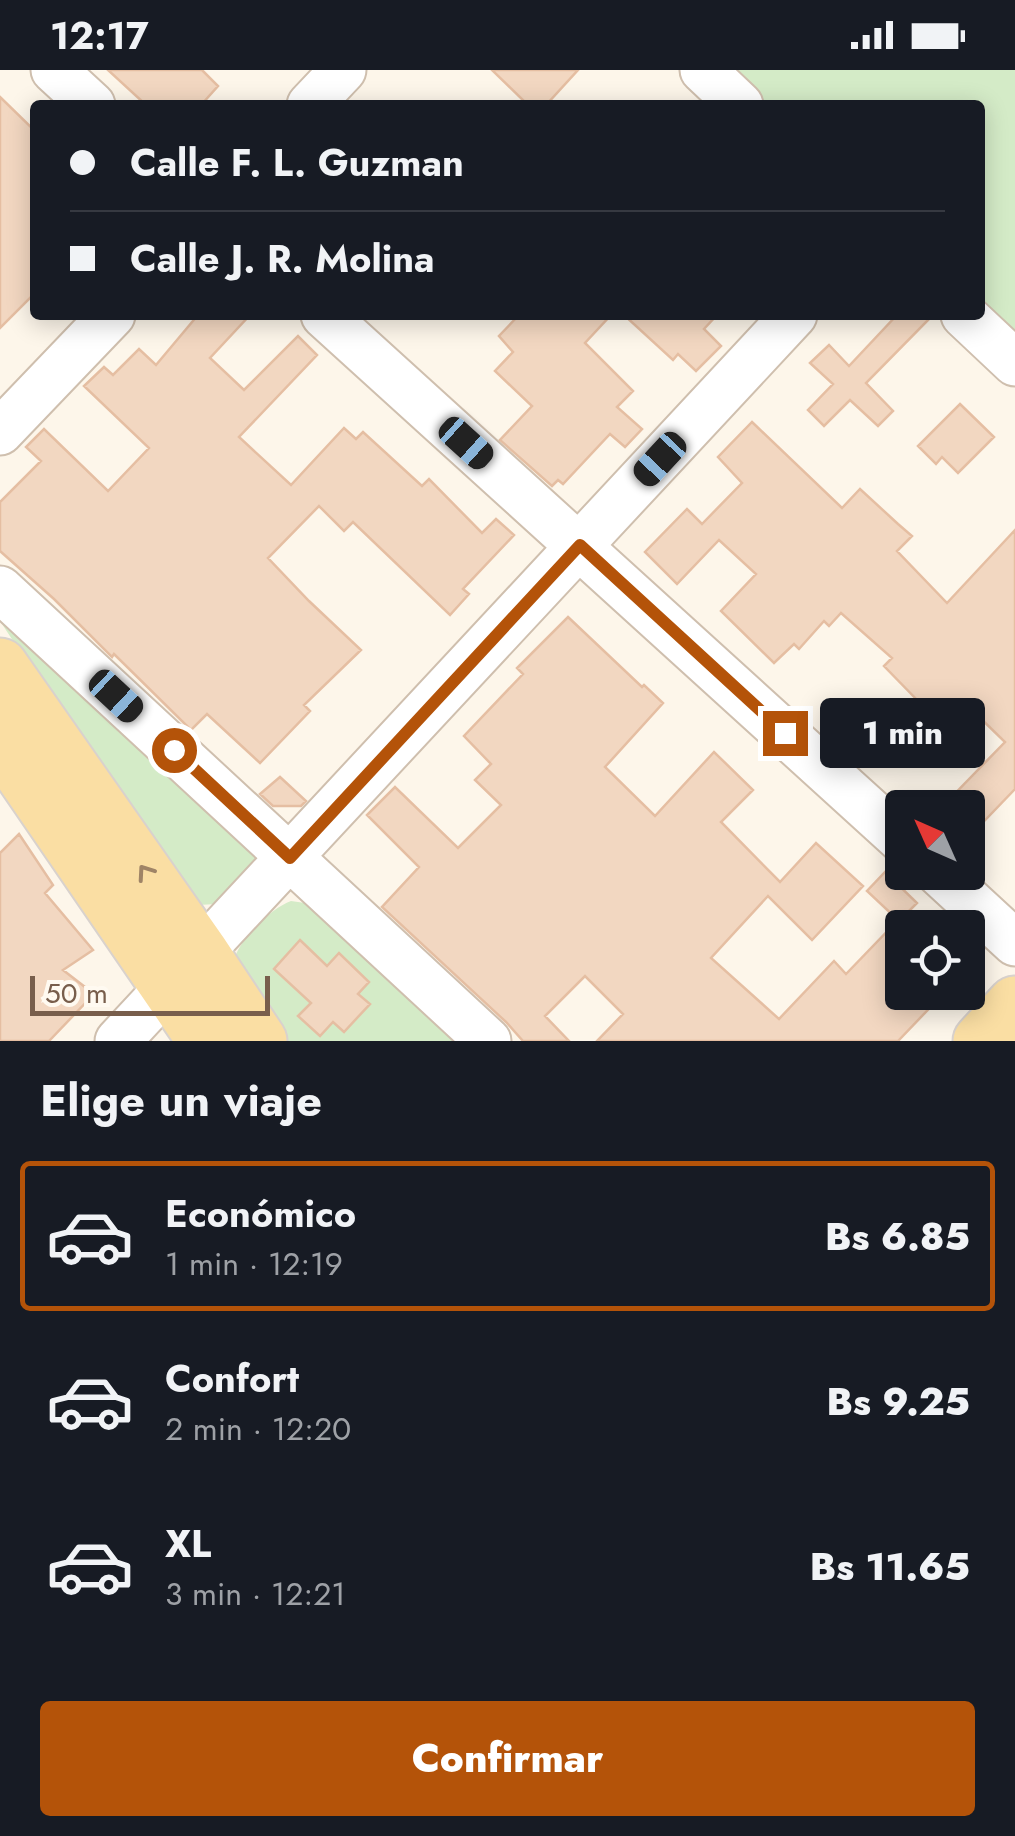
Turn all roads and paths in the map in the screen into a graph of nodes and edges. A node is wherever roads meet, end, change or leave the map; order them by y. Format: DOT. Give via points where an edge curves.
graph roads {
  1 [pos="54,70"];
  2 [pos="343,70"];
  3 [pos="702,70"];
  4 [pos="87,100"];
  5 [pos="315,100"];
  6 [pos="735,100"];
  7 [pos="107,320"];
  8 [pos="330,320"];
  9 [pos="789,320"];
  10 [pos="969,320"];
  11 [pos="1015,363"];
  12 [pos="0,432"];
  13 [pos="580,545"];
  14 [pos="0,589"];
  15 [pos="0,666"];
  16 [pos="0,742"];
  17 [pos="885,824"];
  18 [pos="290,858"];
  19 [pos="958,890"];
  20 [pos="1015,943"];
  21 [pos="185,968"];
  22 [pos="1015,1004"];
  23 [pos="118,1041"];
  24 [pos="206,1041"];
  25 [pos="260,1041"];
  26 [pos="488,1041"];
  27 [pos="980,1041"];
  1 -- 4 [label="street"];
  2 -- 5 [label="street"];
  3 -- 6 [label="street"];
  7 -- 12 [label="street"];
  8 -- 13 [label="street"];
  9 -- 13 [label="street"];
  10 -- 11 [label="street"];
  13 -- 17 [label="street"];
  13 -- 18 [label="street"];
  14 -- 18 [label="street"];
  21 -- 15 [label="main road, one-way"];
  16 -- 21 [label="main road"];
  18 -- 21 [label="street"];
  18 -- 26 [label="street"];
  19 -- 20 [label="street"];
  21 -- 23 [label="street"];
  21 -- 24 [label="main road"];
  21 -- 25 [label="main road"];
  22 -- 27 [label="main road"];
}
